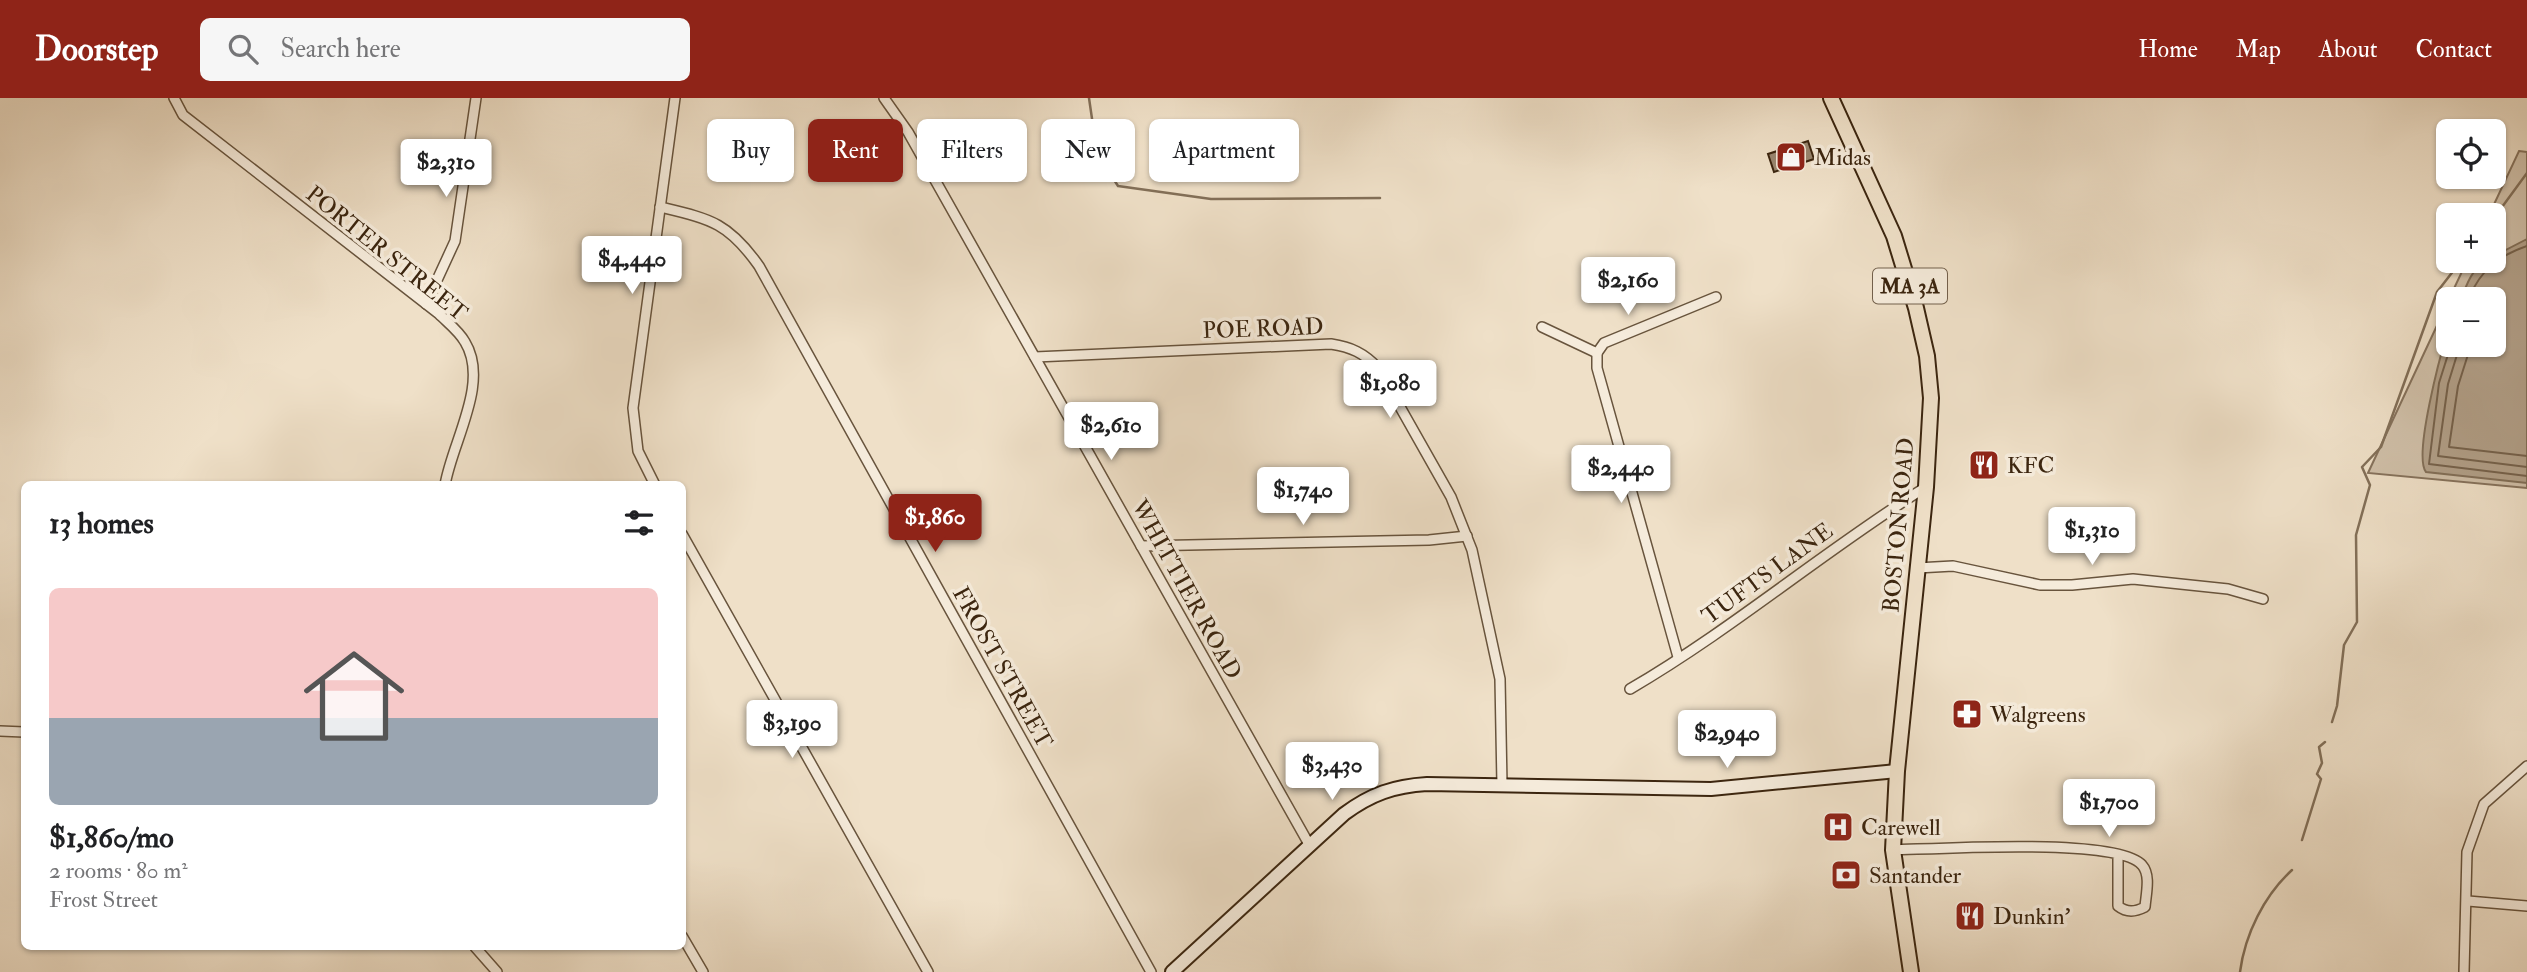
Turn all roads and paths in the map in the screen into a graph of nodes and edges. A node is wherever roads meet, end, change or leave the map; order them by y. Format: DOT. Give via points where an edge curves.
graph roads {
  1 [pos="174,98"];
  2 [pos="476,98"];
  3 [pos="675,98"];
  4 [pos="884,98"];
  5 [pos="1831,98"];
  6 [pos="660,207"];
  7 [pos="1716,297"];
  8 [pos="426,304"];
  9 [pos="1542,327"];
  10 [pos="1597,353"];
  11 [pos="1035,357"];
  12 [pos="446,481"];
  13 [pos="653,481"];
  14 [pos="1926,487"];
  15 [pos="1467,536"];
  16 [pos="686,541"];
  17 [pos="1141,546"];
  18 [pos="1917,568"];
  19 [pos="2263,599"];
  20 [pos="1678,657"];
  21 [pos="1630,690"];
  22 [pos="0,731"];
  23 [pos="21,732"];
  24 [pos="2527,766"];
  25 [pos="1897,771"];
  26 [pos="1502,785"];
  27 [pos="1310,846"];
  28 [pos="1893,850"];
  29 [pos="2118,856"];
  30 [pos="2468,901"];
  31 [pos="2527,906"];
  32 [pos="686,943"];
  33 [pos="478,950"];
  34 [pos="497,972"];
  35 [pos="703,972"];
  36 [pos="928,972"];
  37 [pos="1151,972"];
  38 [pos="1172,972"];
  39 [pos="1911,972"];
  40 [pos="2464,972"];
  1 -- 8 [label="street, PORTER STREET" via="183,115"];
  2 -- 8 [label="street" via="455,241"];
  3 -- 6 [label="street"];
  4 -- 11 [label="street, WHITTIER ROAD" via="908,132"];
  5 -- 14 [label="main road, BOSTON ROAD / MA 3A" via="1894,236 1916,308 1931,398"];
  6 -- 13 [label="street" via="633,408 638,451"];
  6 -- 37 [label="street, FROST STREET" via="719,224 741,242 759,266"];
  7 -- 10 [label="street" via="1604,343"];
  8 -- 12 [label="street, PORTER STREET" via="459,333 474,371"];
  9 -- 10 [label="street"];
  10 -- 20 [label="street" via="1597,368"];
  11 -- 15 [label="street, POE ROAD" via="1300,345 1347,347 1378,368 1451,497"];
  11 -- 17 [label="street, WHITTIER ROAD"];
  14 -- 18 [label="main road, BOSTON ROAD / MA 3A"];
  14 -- 20 [label="street, TUFTS LANE"];
  15 -- 17 [label="street"];
  15 -- 26 [label="street, POE ROAD" via="1500,680"];
  16 -- 36 [label="street"];
  17 -- 27 [label="street, WHITTIER ROAD"];
  18 -- 19 [label="street" via="1953,566 2072,586 2133,579 2228,589"];
  18 -- 25 [label="main road, BOSTON ROAD / MA 3A"];
  20 -- 21 [label="street, TUFTS LANE"];
  22 -- 23 [label="street"];
  24 -- 30 [label="street" via="2484,804 2467,852"];
  25 -- 26 [label="street" via="1711,789"];
  25 -- 28 [label="main road, BOSTON ROAD / MA 3A"];
  26 -- 27 [label="street" via="1427,784 1383,790 1345,814"];
  27 -- 38 [label="street"];
  28 -- 29 [label="street" via="2049,845"];
  28 -- 39 [label="main road, BOSTON ROAD / MA 3A"];
  29 -- 29 [label="street" via="2118,906 2136,911 2144,907 2145,868"];
  30 -- 31 [label="street"];
  30 -- 40 [label="street"];
  32 -- 35 [label="street"];
  33 -- 34 [label="street"];
}
